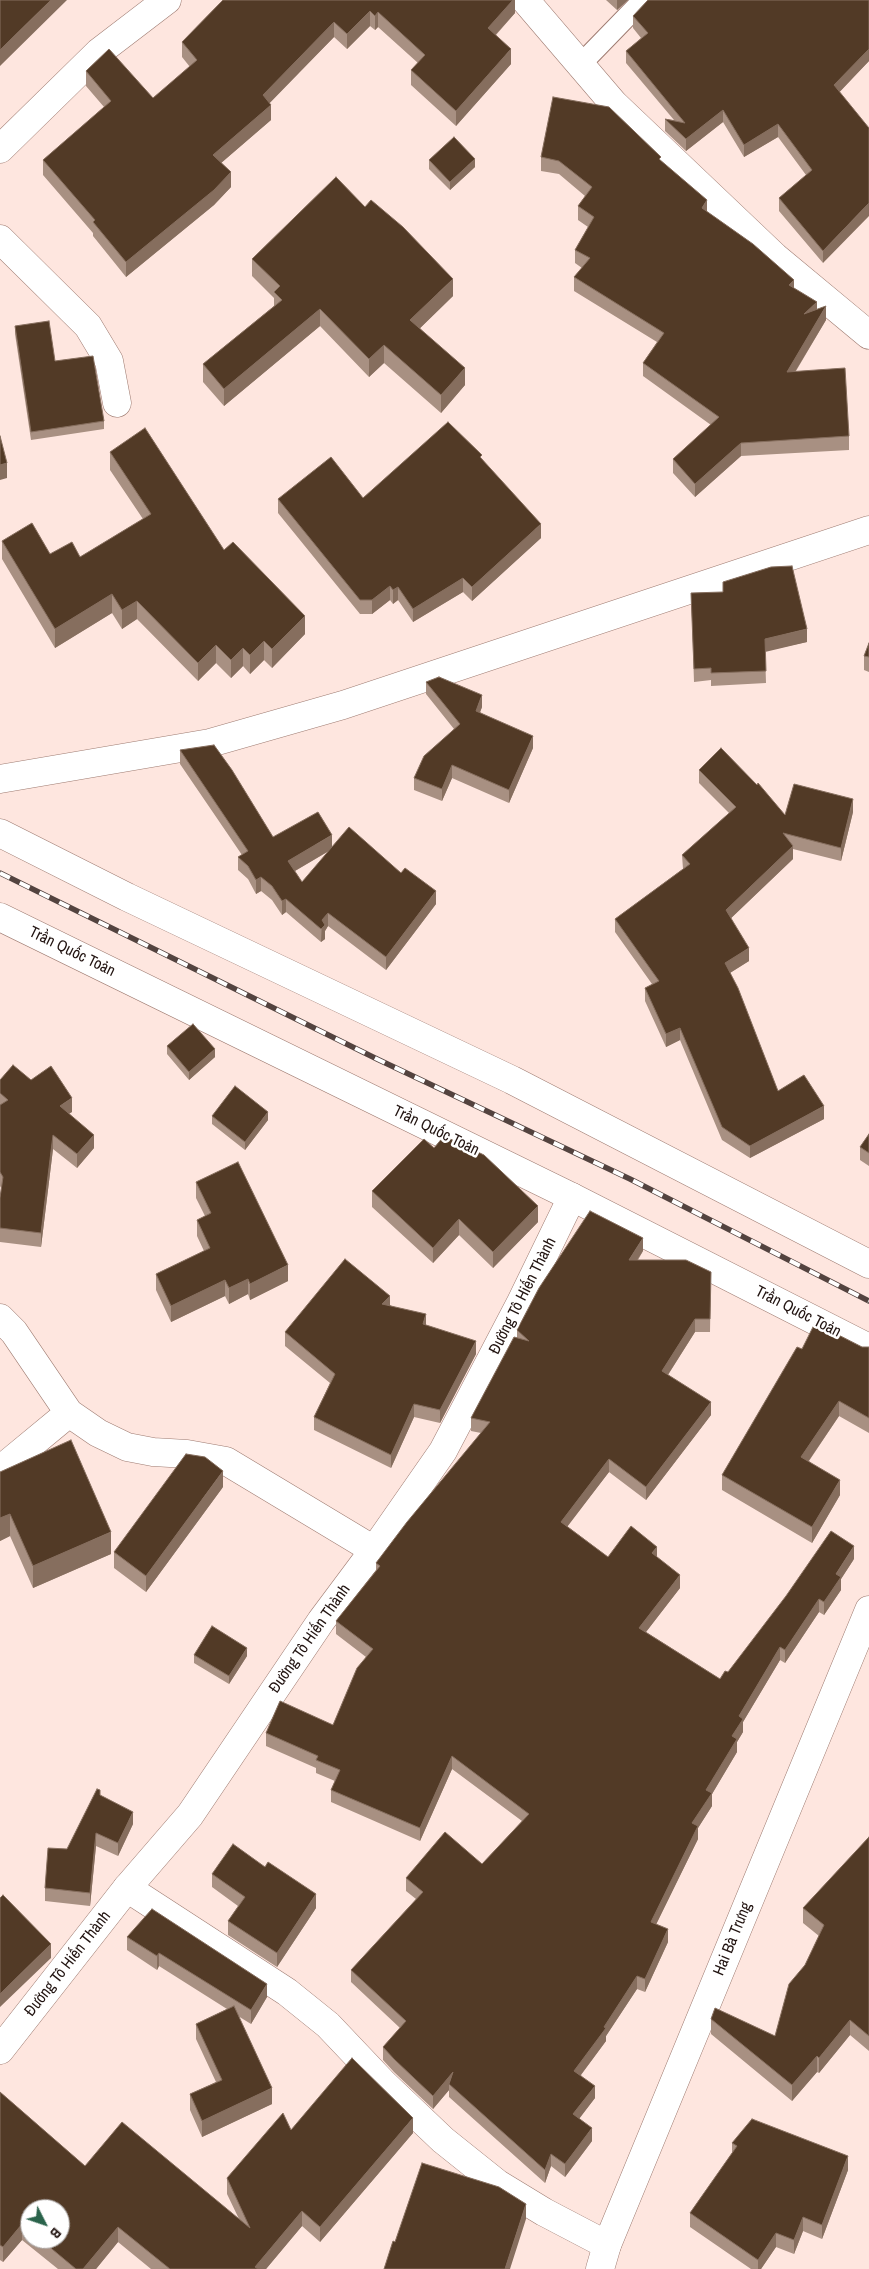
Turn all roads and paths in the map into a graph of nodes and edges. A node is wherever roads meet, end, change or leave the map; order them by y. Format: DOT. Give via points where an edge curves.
graph roads {
  1 [pos="167,0"];
  2 [pos="525,0"];
  3 [pos="642,0"];
  4 [pos="580,65"];
  5 [pos="0,148"];
  6 [pos="0,239"];
  7 [pos="869,335"];
  8 [pos="117,403"];
  9 [pos="869,530"];
  10 [pos="0,779"];
  11 [pos="0,833"];
  12 [pos="0,917"];
  13 [pos="572,1197"];
  14 [pos="869,1264"];
  15 [pos="0,1318"];
  16 [pos="869,1348"];
  17 [pos="69,1413"];
  18 [pos="0,1470"];
  19 [pos="374,1550"];
  20 [pos="869,1610"];
  21 [pos="126,1888"];
  22 [pos="0,2050"];
  23 [pos="604,2257"];
  1 -- 5 [label="street" via="99,52"];
  2 -- 4 [label="street"];
  3 -- 4 [label="lane"];
  4 -- 7 [label="street" via="614,104 775,258"];
  6 -- 8 [label="street" via="88,326 109,361"];
  9 -- 10 [label="street" via="343,704 210,743"];
  11 -- 14 [label="street" via="512,1080"];
  12 -- 13 [label="street, Trần Quốc Toản"];
  13 -- 16 [label="street, Trần Quốc Toản"];
  13 -- 19 [label="street, Đường Tô Hiến Thành" via="443,1451"];
  15 -- 17 [label="street" via="14,1332"];
  17 -- 18 [label="street"];
  17 -- 19 [label="street" via="98,1433 127,1447 226,1461"];
  19 -- 21 [label="street, Đường Tô Hiến Thành" via="321,1620 190,1815"];
  20 -- 23 [label="street, Hai Bà Trưng"];
  21 -- 22 [label="street, Đường Tô Hiến Thành"];
  21 -- 23 [label="street" via="287,1992 322,2019 443,2140 498,2184 544,2212"];
}
